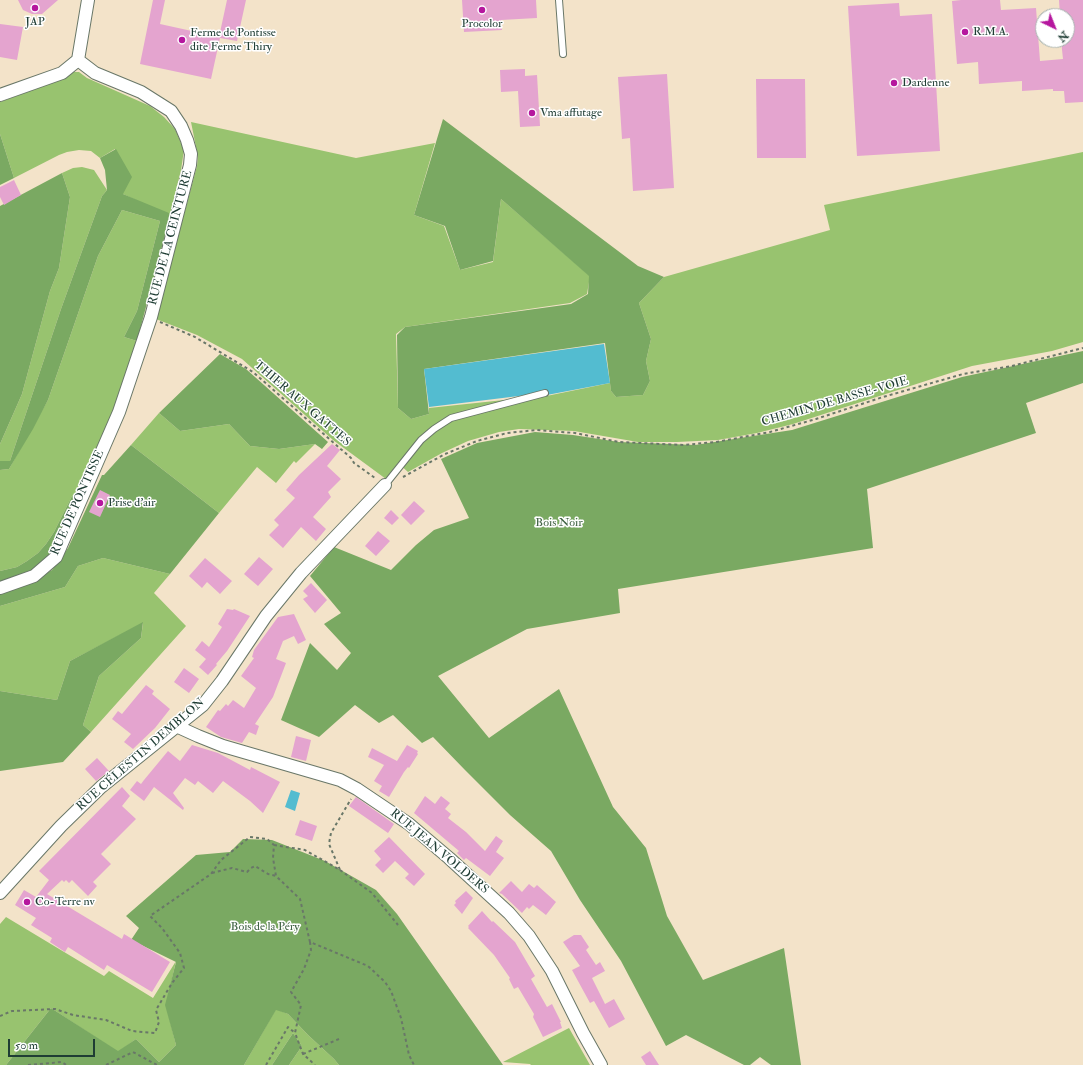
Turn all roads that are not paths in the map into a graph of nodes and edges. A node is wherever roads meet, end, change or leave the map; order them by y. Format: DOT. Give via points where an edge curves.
graph roads {
  1 [pos="88,0"];
  2 [pos="559,0"];
  3 [pos="564,54"];
  4 [pos="78,60"];
  5 [pos="0,95"];
  6 [pos="545,393"];
  7 [pos="119,412"];
  8 [pos="385,485"];
  9 [pos="0,588"];
  10 [pos="176,726"];
  11 [pos="0,893"];
  12 [pos="601,1065"];
  1 -- 4 [label="street"];
  2 -- 3 [label="lane"];
  4 -- 5 [label="street" via="62,73"];
  4 -- 7 [label="street, RUE DE LA CEINTURE" via="95,73 141,92 171,111 181,126 191,154 151,317"];
  6 -- 8 [label="lane" via="452,418 421,440"];
  7 -- 9 [label="street, RUE DE PONTISSE" via="56,557 34,576"];
  8 -- 10 [label="street, RUE CÉLESTIN DEMBLON" via="301,573 266,616 203,705"];
  10 -- 11 [label="street, RUE CÉLESTIN DEMBLON" via="80,806"];
  10 -- 12 [label="street, RUE JEAN VOLDERS" via="223,746 333,777 357,789 409,824 509,913 529,936 548,964"];
}
